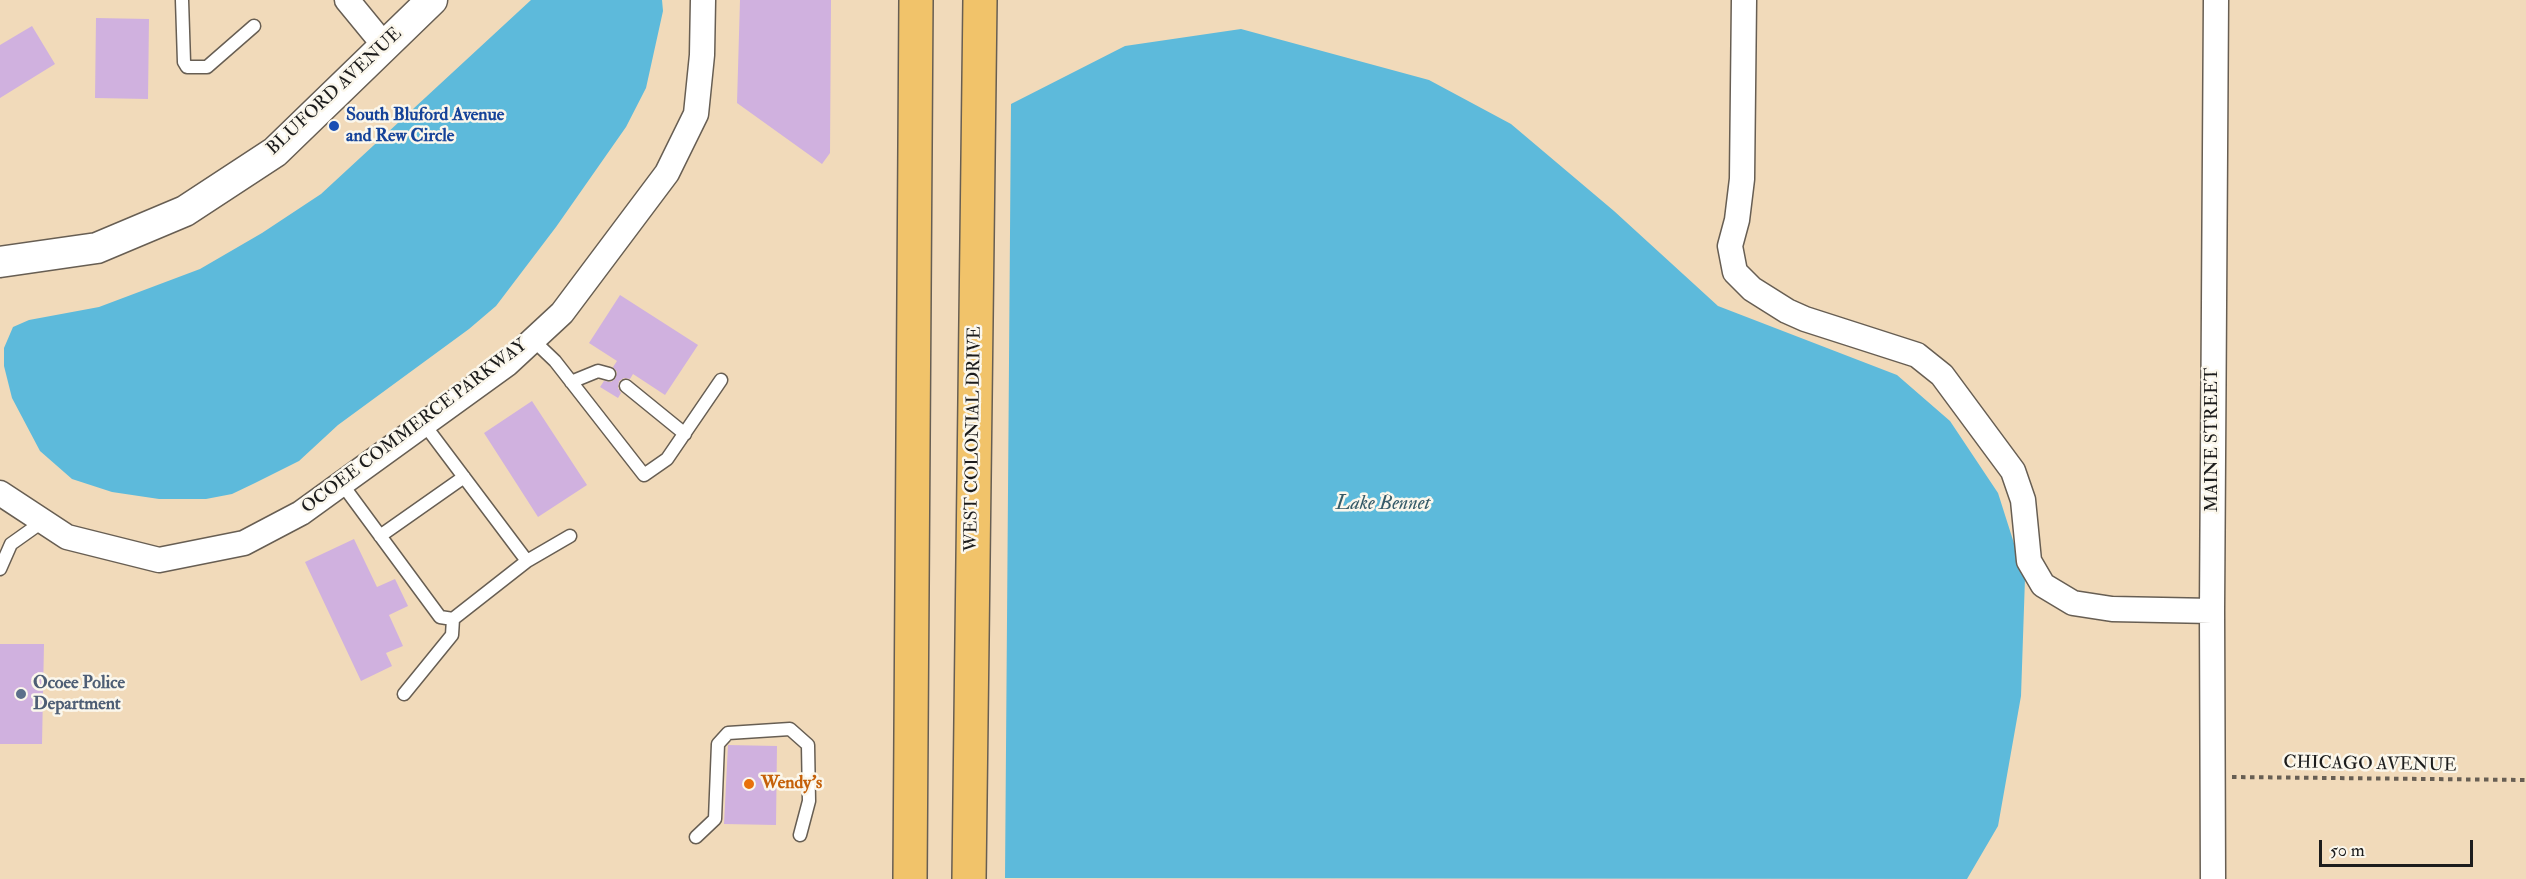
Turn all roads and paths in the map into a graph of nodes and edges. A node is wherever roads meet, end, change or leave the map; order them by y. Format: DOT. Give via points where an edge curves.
graph roads {
  1 [pos="182,0"];
  2 [pos="347,0"];
  3 [pos="432,0"];
  4 [pos="703,0"];
  5 [pos="916,0"];
  6 [pos="980,0"];
  7 [pos="1744,0"];
  8 [pos="2216,0"];
  9 [pos="254,26"];
  10 [pos="384,45"];
  11 [pos="0,262"];
  12 [pos="533,340"];
  13 [pos="609,374"];
  14 [pos="721,380"];
  15 [pos="571,382"];
  16 [pos="626,386"];
  17 [pos="424,424"];
  18 [pos="685,434"];
  19 [pos="464,477"];
  20 [pos="342,484"];
  21 [pos="0,493"];
  22 [pos="42,522"];
  23 [pos="380,536"];
  24 [pos="570,536"];
  25 [pos="528,561"];
  26 [pos="0,569"];
  27 [pos="2212,611"];
  28 [pos="453,619"];
  29 [pos="404,694"];
  30 [pos="2213,776"];
  31 [pos="2526,780"];
  32 [pos="800,835"];
  33 [pos="696,837"];
  34 [pos="909,879"];
  35 [pos="969,879"];
  36 [pos="2213,879"];
  1 -- 9 [label="lane" via="187,67 207,67"];
  2 -- 10 [label="street"];
  3 -- 10 [label="street, BLUFORD AVENUE"];
  4 -- 12 [label="street, OCOEE COMMERCE PARKWAY" via="696,114 667,173 562,313"];
  5 -- 34 [label="highway"];
  6 -- 35 [label="highway, WEST COLONIAL DRIVE"];
  7 -- 27 [label="street" via="1742,179 1730,246 1735,272 1752,289 1787,311 1917,356 1942,375 2013,471 2023,500 2029,561 2043,585 2073,603 2112,609"];
  8 -- 27 [label="street, MAINE STREET"];
  10 -- 11 [label="street, BLUFORD AVENUE" via="275,152 185,211 97,248"];
  12 -- 15 [label="lane"];
  12 -- 17 [label="street, OCOEE COMMERCE PARKWAY" via="507,364"];
  13 -- 15 [label="lane" via="598,371"];
  14 -- 18 [label="lane"];
  15 -- 18 [label="lane" via="644,475 667,459"];
  16 -- 18 [label="lane"];
  17 -- 19 [label="lane"];
  17 -- 20 [label="street, OCOEE COMMERCE PARKWAY"];
  19 -- 23 [label="lane"];
  19 -- 25 [label="lane"];
  20 -- 22 [label="street, OCOEE COMMERCE PARKWAY" via="301,513 244,543 159,560 67,537"];
  20 -- 23 [label="lane"];
  21 -- 22 [label="street, OCOEE COMMERCE PARKWAY"];
  22 -- 26 [label="lane" via="10,544"];
  23 -- 28 [label="lane" via="440,617"];
  24 -- 25 [label="lane"];
  25 -- 28 [label="lane"];
  27 -- 30 [label="street, MAINE STREET"];
  28 -- 29 [label="lane" via="452,635"];
  30 -- 31 [label="path, CHICAGO AVENUE"];
  30 -- 36 [label="street, MAINE STREET"];
  32 -- 33 [label="lane" via="808,801 808,745 790,729 728,733 718,744 715,819"];
}
